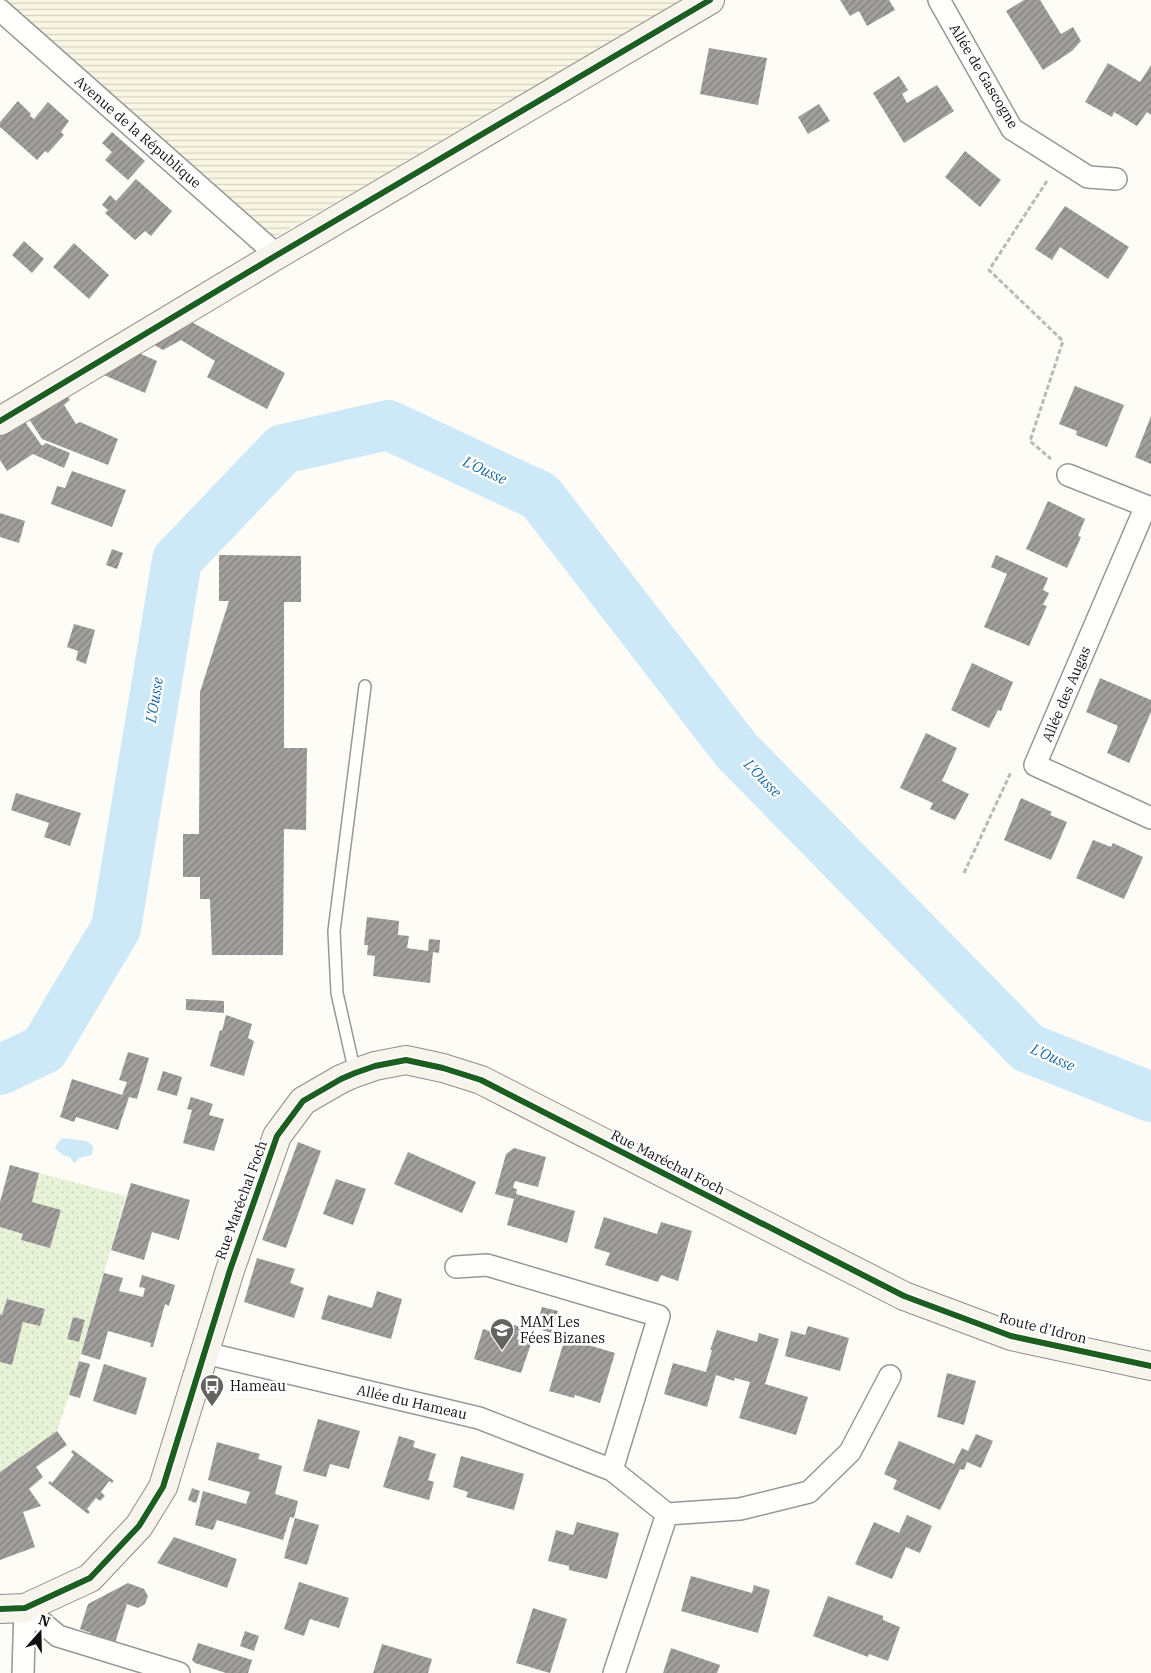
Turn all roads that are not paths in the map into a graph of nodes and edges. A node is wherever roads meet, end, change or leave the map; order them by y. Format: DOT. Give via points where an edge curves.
graph roads {
  1 [pos="710,0"];
  2 [pos="939,0"];
  3 [pos="0,10"];
  4 [pos="1116,179"];
  5 [pos="277,254"];
  6 [pos="0,421"];
  7 [pos="1068,475"];
  8 [pos="1148,507"];
  9 [pos="365,686"];
  10 [pos="1151,818"];
  11 [pos="355,1073"];
  12 [pos="456,1267"];
  13 [pos="904,1296"];
  14 [pos="205,1353"];
  15 [pos="1151,1366"];
  16 [pos="890,1376"];
  17 [pos="612,1470"];
  18 [pos="667,1514"];
  19 [pos="13,1608"];
  20 [pos="23,1673"];
  21 [pos="180,1673"];
  22 [pos="614,1673"];
  1 -- 5 [label="street"];
  2 -- 4 [label="street, Allée de Gascogne" via="1012,129 1088,177"];
  3 -- 5 [label="street, Avenue de la République"];
  5 -- 6 [label="street"];
  7 -- 8 [label="street"];
  8 -- 10 [label="street, Allée des Augas" via="1035,765"];
  9 -- 11 [label="lane" via="334,931 337,993"];
  11 -- 13 [label="street, Rue Maréchal Foch" via="406,1060 481,1080"];
  11 -- 14 [label="street, Rue Maréchal Foch" via="303,1100 277,1136"];
  12 -- 17 [label="street" via="487,1264 659,1316"];
  13 -- 15 [label="street, Route d'Idron" via="1010,1336"];
  14 -- 17 [label="street, Allée du Hameau" via="479,1418"];
  14 -- 19 [label="street, Rue Maréchal Foch" via="163,1487 139,1526 90,1578"];
  16 -- 18 [label="street" via="850,1452 809,1492 740,1509"];
  17 -- 18 [label="street, Allée du Hameau"];
  18 -- 22 [label="street"];
  19 -- 20 [label="street"];
  19 -- 21 [label="street" via="58,1636"];
}
